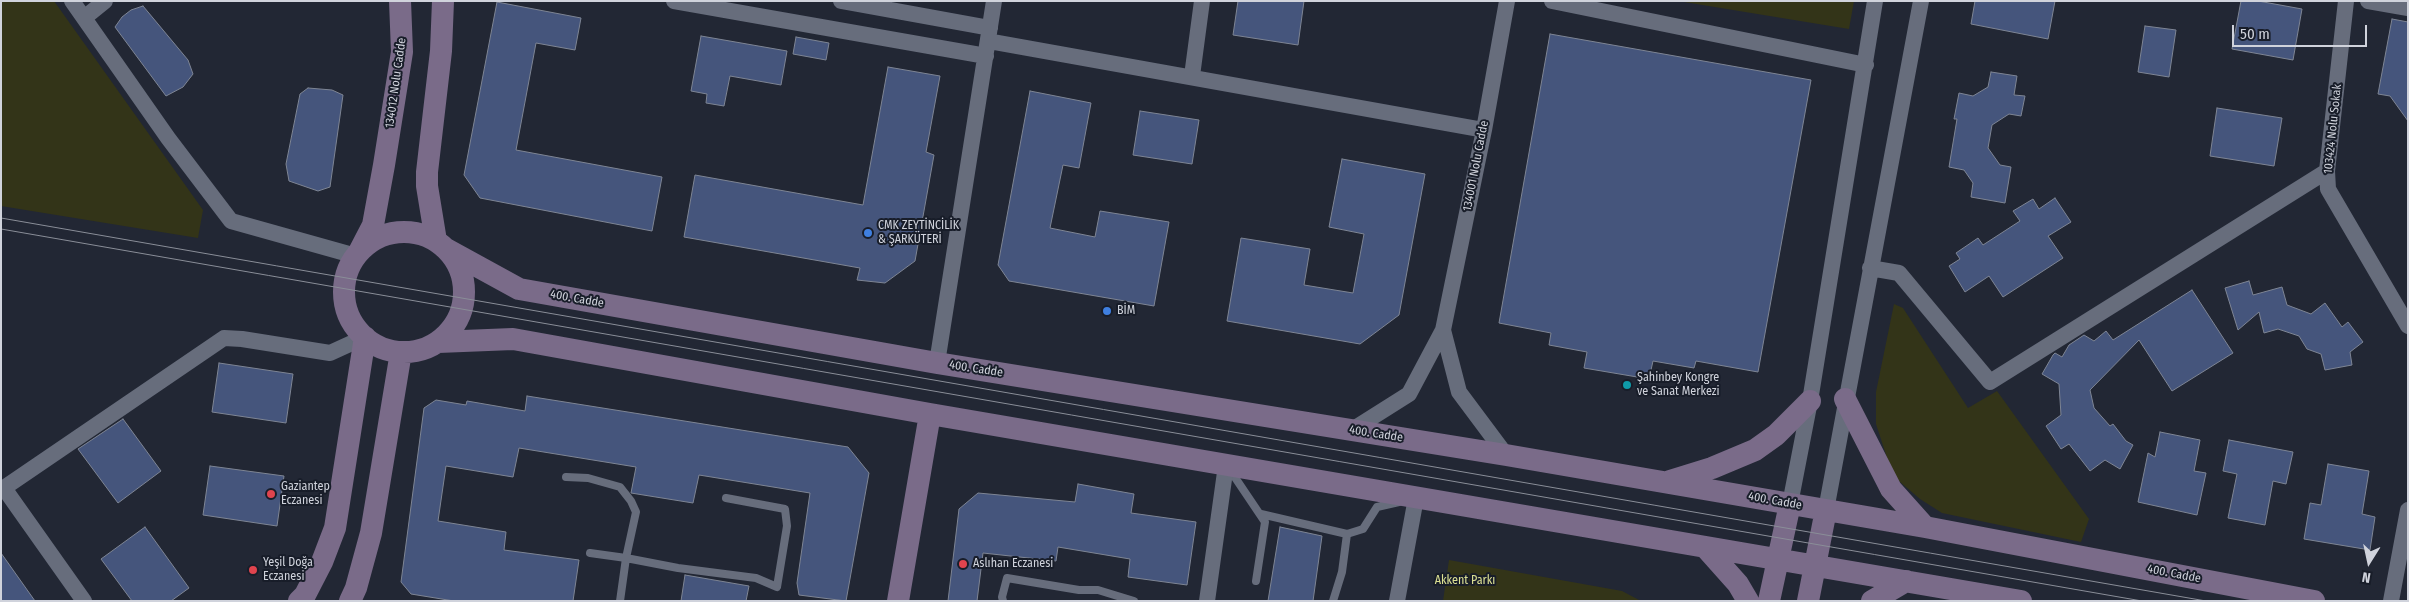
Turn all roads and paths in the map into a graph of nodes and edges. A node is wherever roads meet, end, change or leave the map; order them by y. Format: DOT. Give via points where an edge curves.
graph roads {
  1 [pos="72,1"];
  2 [pos="105,1"];
  3 [pos="400,1"];
  4 [pos="443,1"];
  5 [pos="674,1"];
  6 [pos="994,1"];
  7 [pos="1202,1"];
  8 [pos="1507,1"];
  9 [pos="1552,1"];
  10 [pos="1876,1"];
  11 [pos="1921,1"];
  12 [pos="2346,1"];
  13 [pos="2368,1"];
  14 [pos="846,2"];
  15 [pos="2408,8"];
  16 [pos="84,18"];
  17 [pos="988,41"];
  18 [pos="1866,65"];
  19 [pos="1192,76"];
  20 [pos="1484,130"];
  21 [pos="2327,172"];
  22 [pos="441,245"];
  23 [pos="356,256"];
  24 [pos="1870,268"];
  25 [pos="2408,326"];
  26 [pos="1443,330"];
  27 [pos="365,338"];
  28 [pos="438,342"];
  29 [pos="401,352"];
  30 [pos="937,363"];
  31 [pos="1846,399"];
  32 [pos="1810,401"];
  33 [pos="930,414"];
  34 [pos="1352,430"];
  35 [pos="1506,455"];
  36 [pos="1226,465"];
  37 [pos="566,477"];
  38 [pos="1665,482"];
  39 [pos="3,489"];
  40 [pos="726,498"];
  41 [pos="1416,498"];
  42 [pos="1790,504"];
  43 [pos="1826,510"];
  44 [pos="2408,510"];
  45 [pos="1261,514"];
  46 [pos="1925,527"];
  47 [pos="1346,534"];
  48 [pos="1705,547"];
  49 [pos="590,553"];
  50 [pos="626,558"];
  51 [pos="1778,559"];
  52 [pos="1815,566"];
  53 [pos="1256,581"];
  54 [pos="1906,581"];
  55 [pos="84,601"];
  56 [pos="298,601"];
  57 [pos="350,601"];
  58 [pos="620,601"];
  59 [pos="898,601"];
  60 [pos="1003,601"];
  61 [pos="1134,601"];
  62 [pos="1207,601"];
  63 [pos="1333,601"];
  64 [pos="1397,601"];
  65 [pos="1748,601"];
  66 [pos="1769,601"];
  67 [pos="1808,601"];
  68 [pos="1872,601"];
  69 [pos="2021,601"];
  70 [pos="2314,601"];
  71 [pos="2391,601"];
  1 -- 16 [label="street"];
  2 -- 16 [label="street"];
  3 -- 23 [label="main road, 134012 Nolu Cadde" via="402,52 384,165 373,225"];
  4 -- 22 [label="main road" via="441,51 427,172 427,186"];
  5 -- 17 [label="street"];
  6 -- 17 [label="street"];
  7 -- 19 [label="street"];
  8 -- 20 [label="street, 134001 Nolu Cadde"];
  9 -- 18 [label="street"];
  10 -- 18 [label="street"];
  11 -- 24 [label="street"];
  12 -- 21 [label="street, 103424 Nolu Sokak"];
  13 -- 15 [label="street"];
  14 -- 17 [label="street"];
  16 -- 23 [label="street" via="231,222"];
  17 -- 19 [label="street"];
  17 -- 30 [label="street"];
  18 -- 32 [label="street"];
  19 -- 20 [label="street"];
  20 -- 26 [label="street, 134001 Nolu Cadde"];
  21 -- 24 [label="street" via="1990,382 1900,273"];
  21 -- 25 [label="street, 103424 Nolu Sokak" via="2328,189"];
  22 -- 23 [label="main road" via="420,234 402,232 385,235 369,243"];
  22 -- 28 [label="main road" via="457,263 463,280 464,298 460,315"];
  22 -- 30 [label="main road, 400. Cadde" via="519,289"];
  23 -- 27 [label="main road" via="344,288 346,307 353,324"];
  24 -- 31 [label="street"];
  26 -- 34 [label="street, 134001 Nolu Cadde" via="1409,394"];
  26 -- 35 [label="street, 134001 Nolu Cadde" via="1459,392"];
  27 -- 29 [label="main road" via="382,348"];
  27 -- 39 [label="street" via="330,353 224,338"];
  27 -- 56 [label="main road" via="335,528 322,562"];
  28 -- 29 [label="main road" via="412,352"];
  28 -- 33 [label="main road" via="512,339"];
  29 -- 57 [label="main road" via="371,533"];
  30 -- 34 [label="main road, 400. Cadde"];
  31 -- 43 [label="street"];
  31 -- 46 [label="main road" via="1891,489"];
  32 -- 38 [label="main road" via="1776,435 1755,450 1712,468"];
  32 -- 42 [label="street"];
  33 -- 36 [label="main road"];
  33 -- 59 [label="main road"];
  34 -- 35 [label="main road, 400. Cadde"];
  35 -- 38 [label="main road, 400. Cadde"];
  36 -- 41 [label="main road"];
  36 -- 45 [label="lane"];
  36 -- 62 [label="street"];
  37 -- 50 [label="lane" via="588,478 620,487 631,501 636,512"];
  38 -- 42 [label="main road, 400. Cadde"];
  39 -- 55 [label="street"];
  40 -- 50 [label="lane" via="785,509 787,526 777,586 756,578"];
  41 -- 47 [label="lane" via="1377,507 1363,529"];
  41 -- 48 [label="main road"];
  41 -- 64 [label="street"];
  42 -- 43 [label="main road, 400. Cadde"];
  42 -- 51 [label="main road"];
  43 -- 46 [label="main road, 400. Cadde"];
  43 -- 52 [label="main road"];
  44 -- 71 [label="street"];
  45 -- 47 [label="lane"];
  45 -- 53 [label="lane" via="1265,522"];
  46 -- 70 [label="main road, 400. Cadde"];
  47 -- 63 [label="lane" via="1342,572"];
  48 -- 51 [label="main road"];
  48 -- 65 [label="main road" via="1738,584"];
  49 -- 50 [label="lane"];
  50 -- 58 [label="lane"];
  51 -- 52 [label="main road"];
  51 -- 66 [label="main road"];
  52 -- 54 [label="main road"];
  52 -- 67 [label="main road"];
  54 -- 68 [label="main road"];
  54 -- 69 [label="main road"];
  60 -- 61 [label="lane" via="1006,578 1098,590"];
}
